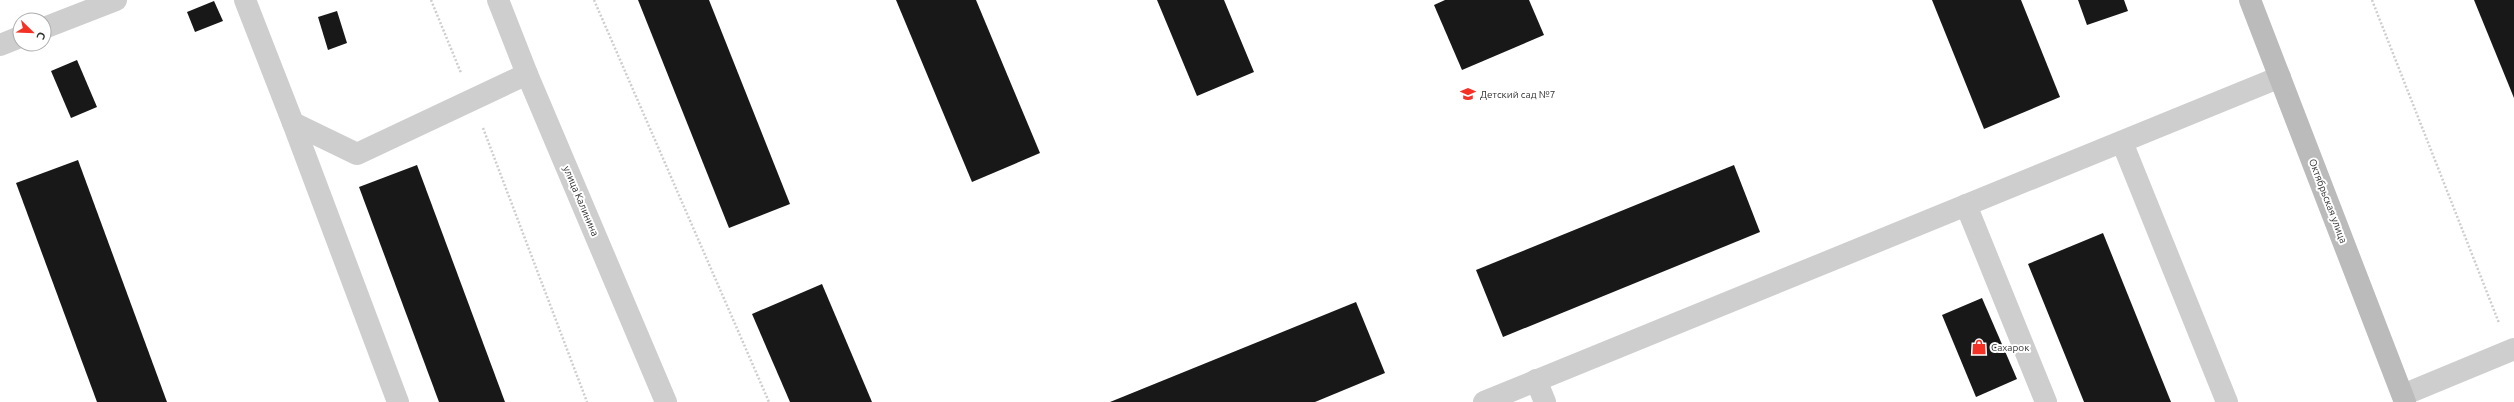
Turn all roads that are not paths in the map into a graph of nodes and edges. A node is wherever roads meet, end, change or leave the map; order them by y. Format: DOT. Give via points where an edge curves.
graph roads {
  1 [pos="116,0"];
  2 [pos="245,0"];
  3 [pos="498,0"];
  4 [pos="2250,0"];
  5 [pos="52,25"];
  6 [pos="12,40"];
  7 [pos="0,45"];
  8 [pos="527,74"];
  9 [pos="2280,77"];
  10 [pos="293,123"];
  11 [pos="2122,142"];
  12 [pos="1966,206"];
  13 [pos="2512,350"];
  14 [pos="1536,380"];
  15 [pos="2404,398"];
  16 [pos="398,402"];
  17 [pos="666,402"];
  18 [pos="1484,402"];
  19 [pos="1545,402"];
  20 [pos="2046,402"];
  21 [pos="2227,402"];
  1 -- 5 [label="street"];
  2 -- 10 [label="street"];
  3 -- 8 [label="street, улица Калинина"];
  4 -- 9 [label="main road, Октябрьская улица"];
  6 -- 7 [label="street"];
  8 -- 10 [label="street" via="357,154"];
  8 -- 17 [label="street, улица Калинина"];
  9 -- 11 [label="street"];
  9 -- 15 [label="main road, Октябрьская улица"];
  10 -- 16 [label="street"];
  11 -- 12 [label="street"];
  11 -- 21 [label="street"];
  12 -- 14 [label="street"];
  12 -- 20 [label="street"];
  13 -- 15 [label="street"];
  14 -- 18 [label="street"];
  14 -- 19 [label="street"];
}
